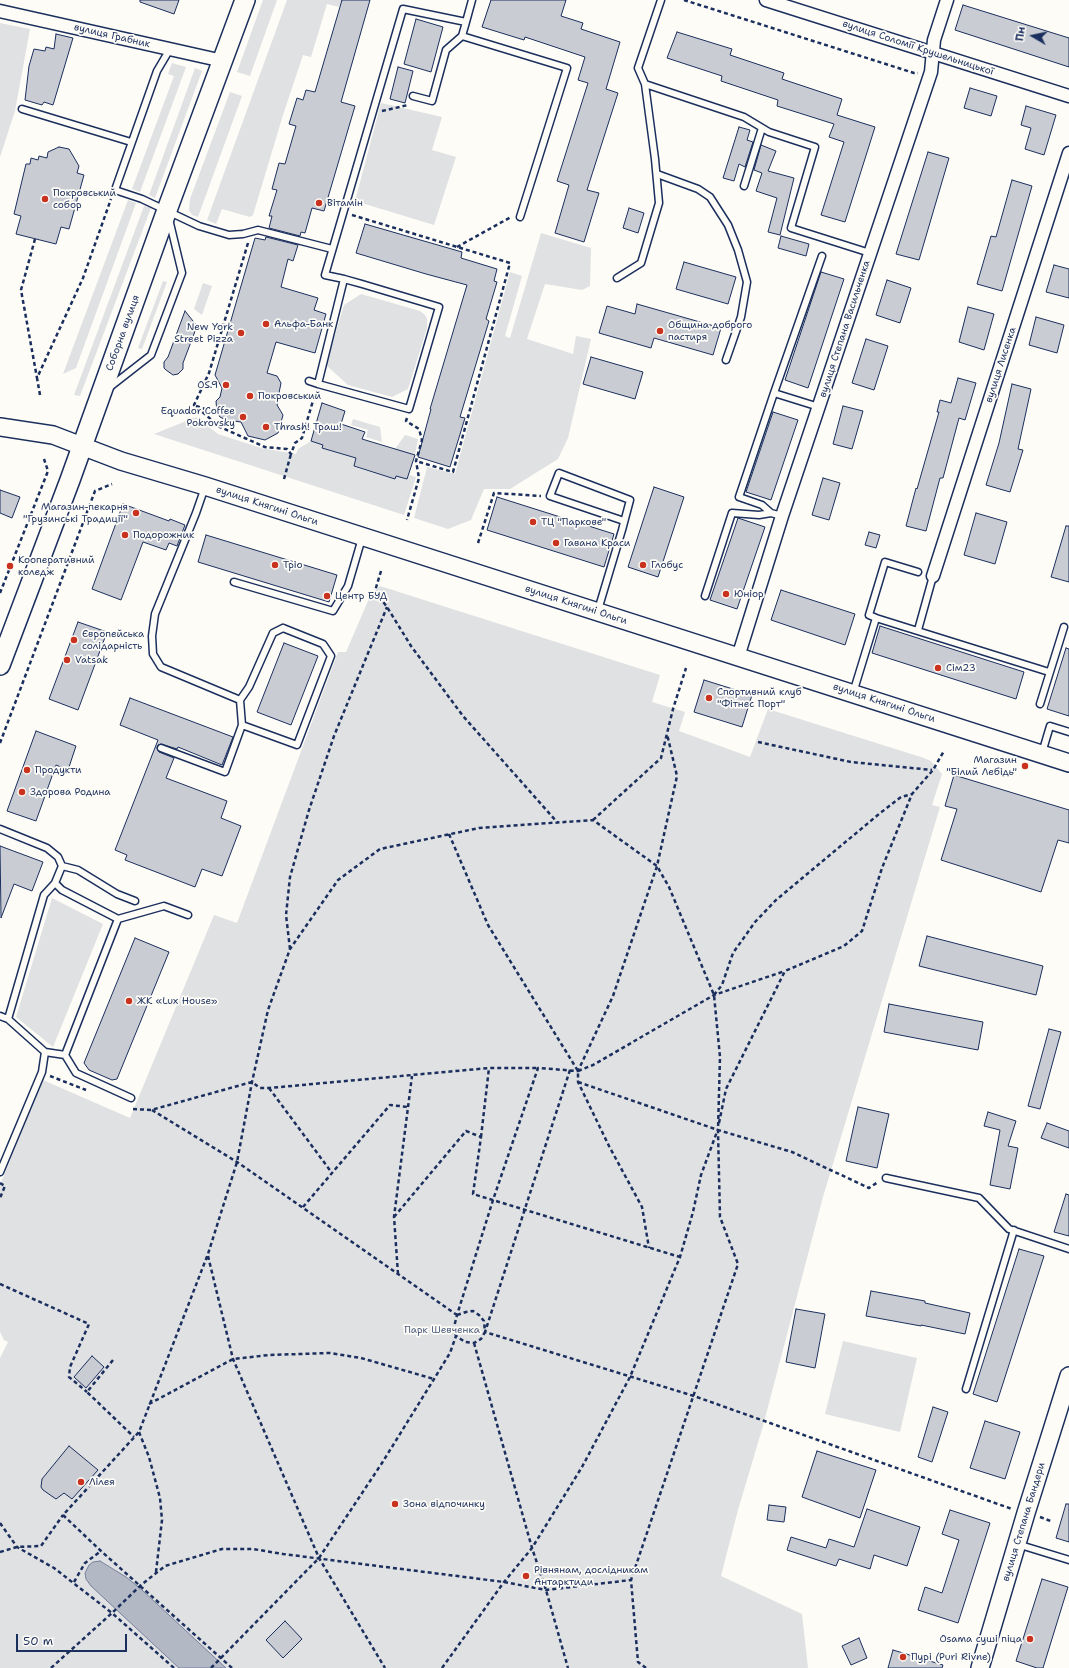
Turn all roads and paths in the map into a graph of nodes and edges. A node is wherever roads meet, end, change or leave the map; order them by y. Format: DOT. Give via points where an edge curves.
graph roads {
  1 [pos="245,0"];
  2 [pos="472,0"];
  3 [pos="661,0"];
  4 [pos="684,0"];
  5 [pos="766,0"];
  6 [pos="947,0"];
  7 [pos="0,11"];
  8 [pos="466,22"];
  9 [pos="462,36"];
  10 [pos="170,49"];
  11 [pos="933,52"];
  12 [pos="223,61"];
  13 [pos="931,72"];
  14 [pos="645,84"];
  15 [pos="413,96"];
  16 [pos="1069,96"];
  17 [pos="428,100"];
  18 [pos="22,109"];
  19 [pos="372,114"];
  20 [pos="762,128"];
  21 [pos="131,142"];
  22 [pos="1069,153"];
  23 [pos="656,174"];
  24 [pos="744,186"];
  25 [pos="115,190"];
  26 [pos="167,210"];
  27 [pos="343,213"];
  28 [pos="521,214"];
  29 [pos="252,232"];
  30 [pos="35,239"];
  31 [pos="457,247"];
  32 [pos="332,249"];
  33 [pos="870,253"];
  34 [pos="822,256"];
  35 [pos="617,278"];
  36 [pos="344,280"];
  37 [pos="726,360"];
  38 [pos="37,378"];
  39 [pos="309,381"];
  40 [pos="318,384"];
  41 [pos="774,393"];
  42 [pos="101,394"];
  43 [pos="40,396"];
  44 [pos="194,405"];
  45 [pos="819,407"];
  46 [pos="409,408"];
  47 [pos="217,413"];
  48 [pos="0,427"];
  49 [pos="82,446"];
  50 [pos="291,454"];
  51 [pos="44,459"];
  52 [pos="416,461"];
  53 [pos="284,479"];
  54 [pos="112,484"];
  55 [pos="205,486"];
  56 [pos="550,496"];
  57 [pos="777,515"];
  58 [pos="407,520"];
  59 [pos="624,521"];
  60 [pos="362,536"];
  61 [pos="478,543"];
  62 [pos="381,571"];
  63 [pos="918,572"];
  64 [pos="933,576"];
  65 [pos="234,582"];
  66 [pos="0,593"];
  67 [pos="705,596"];
  68 [pos="387,607"];
  69 [pos="598,612"];
  70 [pos="876,618"];
  71 [pos="1064,627"];
  72 [pos="918,630"];
  73 [pos="738,657"];
  74 [pos="0,665"];
  75 [pos="686,668"];
  76 [pos="1049,672"];
  77 [pos="853,693"];
  78 [pos="240,700"];
  79 [pos="1040,704"];
  80 [pos="242,725"];
  81 [pos="1069,732"];
  82 [pos="667,734"];
  83 [pos="758,742"];
  84 [pos="0,743"];
  85 [pos="161,748"];
  86 [pos="944,751"];
  87 [pos="1041,754"];
  88 [pos="1069,763"];
  89 [pos="933,770"];
  90 [pos="912,794"];
  91 [pos="593,820"];
  92 [pos="557,822"];
  93 [pos="0,829"];
  94 [pos="449,834"];
  95 [pos="62,866"];
  96 [pos="657,866"];
  97 [pos="55,883"];
  98 [pos="135,901"];
  99 [pos="188,915"];
  100 [pos="118,919"];
  101 [pos="290,949"];
  102 [pos="785,971"];
  103 [pos="714,995"];
  104 [pos="0,1016"];
  105 [pos="8,1019"];
  106 [pos="45,1052"];
  107 [pos="64,1055"];
  108 [pos="489,1068"];
  109 [pos="538,1068"];
  110 [pos="570,1070"];
  111 [pos="578,1071"];
  112 [pos="412,1076"];
  113 [pos="252,1082"];
  114 [pos="578,1082"];
  115 [pos="269,1088"];
  116 [pos="131,1098"];
  117 [pos="408,1107"];
  118 [pos="718,1130"];
  119 [pos="481,1137"];
  120 [pos="237,1162"];
  121 [pos="0,1172"];
  122 [pos="332,1172"];
  123 [pos="886,1178"];
  124 [pos="0,1183"];
  125 [pos="0,1198"];
  126 [pos="494,1200"];
  127 [pos="303,1207"];
  128 [pos="525,1210"];
  129 [pos="394,1217"];
  130 [pos="1014,1230"];
  131 [pos="649,1248"];
  132 [pos="1069,1249"];
  133 [pos="208,1254"];
  134 [pos="680,1257"];
  135 [pos="398,1274"];
  136 [pos="0,1284"];
  137 [pos="457,1316"];
  138 [pos="485,1332"];
  139 [pos="456,1336"];
  140 [pos="474,1343"];
  141 [pos="233,1359"];
  142 [pos="113,1360"];
  143 [pos="1069,1376"];
  144 [pos="630,1377"];
  145 [pos="434,1379"];
  146 [pos="966,1389"];
  147 [pos="87,1392"];
  148 [pos="694,1396"];
  149 [pos="149,1404"];
  150 [pos="139,1432"];
  151 [pos="134,1437"];
  152 [pos="1026,1513"];
  153 [pos="63,1515"];
  154 [pos="0,1522"];
  155 [pos="1053,1522"];
  156 [pos="1017,1544"];
  157 [pos="17,1547"];
  158 [pos="532,1548"];
  159 [pos="101,1551"];
  160 [pos="0,1552"];
  161 [pos="319,1558"];
  162 [pos="1069,1560"];
  163 [pos="156,1573"];
  164 [pos="631,1580"];
  165 [pos="74,1582"];
  166 [pos="504,1582"];
  167 [pos="141,1585"];
  168 [pos="546,1590"];
  169 [pos="112,1613"];
  170 [pos="221,1658"];
  171 [pos="55,1667"];
  172 [pos="51,1668"];
  173 [pos="174,1668"];
  174 [pos="211,1668"];
  175 [pos="232,1668"];
  176 [pos="385,1668"];
  177 [pos="442,1668"];
  178 [pos="568,1668"];
  179 [pos="646,1668"];
  180 [pos="980,1668"];
  1 -- 12 [label="main road, Соборна вулиця"];
  2 -- 8 [label="lane"];
  3 -- 14 [label="lane" via="638,68"];
  4 -- 13 [label="path" via="914,73"];
  5 -- 11 [label="street, вулиця Соломії Крушельницької"];
  6 -- 11 [label="street, вулиця Степана Васильченка" via="934,40"];
  7 -- 10 [label="street, вулиця Грабник"];
  8 -- 9 [label="lane"];
  8 -- 19 [label="lane" via="403,9"];
  9 -- 17 [label="lane" via="446,50 432,101"];
  9 -- 28 [label="lane" via="567,68"];
  10 -- 12 [label="street, вулиця Грабник"];
  10 -- 21 [label="lane" via="156,70"];
  11 -- 13 [label="street, вулиця Степана Васильченка"];
  11 -- 16 [label="street, вулиця Соломії Крушельницької"];
  12 -- 26 [label="main road, Соборна вулиця"];
  13 -- 33 [label="street, вулиця Степана Васильченка"];
  14 -- 20 [label="lane" via="744,117"];
  14 -- 23 [label="lane"];
  15 -- 17 [label="lane"];
  17 -- 19 [label="path"];
  18 -- 21 [label="lane"];
  19 -- 27 [label="lane"];
  20 -- 24 [label="lane"];
  20 -- 33 [label="lane" via="815,147 791,228"];
  21 -- 25 [label="lane"];
  22 -- 64 [label="street, вулиця Лисенка"];
  23 -- 35 [label="lane" via="659,203 641,263"];
  23 -- 37 [label="lane" via="698,189 710,197 728,225 738,250 748,282 741,317"];
  25 -- 26 [label="lane"];
  25 -- 38 [label="path" via="83,278"];
  26 -- 29 [label="lane" via="199,226 229,235"];
  26 -- 42 [label="main road, Соборна вулиця"];
  26 -- 42 [label="lane" via="182,273 151,355"];
  27 -- 31 [label="path"];
  27 -- 32 [label="lane"];
  28 -- 31 [label="path"];
  29 -- 32 [label="lane" via="258,230"];
  29 -- 44 [label="path" via="210,374"];
  30 -- 38 [label="path" via="20,290"];
  31 -- 52 [label="path" via="510,263 453,472"];
  32 -- 36 [label="lane" via="325,275"];
  33 -- 45 [label="street, вулиця Степана Васильченка"];
  34 -- 41 [label="lane"];
  36 -- 40 [label="lane"];
  36 -- 46 [label="lane" via="439,307"];
  38 -- 43 [label="path"];
  39 -- 40 [label="lane"];
  40 -- 46 [label="lane"];
  40 -- 50 [label="path" via="302,438 295,443"];
  41 -- 45 [label="lane"];
  41 -- 57 [label="lane" via="739,497 762,505"];
  42 -- 49 [label="main road, Соборна вулиця"];
  44 -- 47 [label="path"];
  44 -- 50 [label="path" via="220,427 265,446 287,449"];
  45 -- 57 [label="street, вулиця Степана Васильченка"];
  46 -- 52 [label="path" via="406,421 419,430 422,440"];
  48 -- 49 [label="street, вулиця Княгині Ольги" via="53,435"];
  49 -- 55 [label="street, вулиця Княгині Ольги" via="121,461"];
  49 -- 74 [label="main road, Соборна вулиця"];
  50 -- 53 [label="path"];
  51 -- 66 [label="path" via="48,471"];
  52 -- 58 [label="path" via="420,478"];
  54 -- 84 [label="path" via="95,491"];
  55 -- 60 [label="street, вулиця Княгині Ольги"];
  55 -- 78 [label="lane" via="155,614 153,654 161,667"];
  56 -- 59 [label="lane"];
  56 -- 59 [label="lane" via="559,473 630,500"];
  56 -- 61 [label="path" via="494,493"];
  57 -- 67 [label="lane" via="732,513"];
  57 -- 73 [label="street, вулиця Степана Васильченка"];
  59 -- 69 [label="lane"];
  60 -- 65 [label="lane" via="348,586 333,611"];
  60 -- 69 [label="street, вулиця Княгині Ольги"];
  62 -- 68 [label="path" via="375,591"];
  63 -- 70 [label="lane" via="885,562 869,615"];
  64 -- 72 [label="lane"];
  68 -- 92 [label="path" via="411,646 463,716"];
  68 -- 101 [label="path" via="334,736 292,869 286,915"];
  69 -- 73 [label="street, вулиця Княгині Ольги"];
  70 -- 72 [label="lane"];
  70 -- 77 [label="lane"];
  71 -- 76 [label="lane"];
  72 -- 76 [label="lane"];
  73 -- 77 [label="street, вулиця Княгині Ольги"];
  75 -- 82 [label="path"];
  76 -- 79 [label="lane"];
  77 -- 87 [label="street, вулиця Княгині Ольги"];
  78 -- 80 [label="lane"];
  78 -- 80 [label="lane" via="249,687 273,632 283,628 299,633 323,644 331,656 297,745"];
  80 -- 85 [label="lane" via="225,772"];
  81 -- 87 [label="lane" via="1050,726"];
  82 -- 91 [label="path" via="661,758"];
  82 -- 96 [label="path" via="677,776"];
  83 -- 89 [label="path" via="851,762"];
  86 -- 89 [label="path"];
  87 -- 88 [label="street, вулиця Княгині Ольги"];
  89 -- 90 [label="path"];
  90 -- 102 [label="path" via="882,868 862,931 844,946"];
  90 -- 103 [label="path" via="901,797 879,814 776,900 754,922 733,954 722,985"];
  91 -- 92 [label="path"];
  91 -- 96 [label="path"];
  92 -- 94 [label="path" via="479,828"];
  93 -- 95 [label="lane" via="47,848 58,857"];
  94 -- 101 [label="path" via="380,849 338,880"];
  94 -- 111 [label="path" via="488,925"];
  95 -- 97 [label="lane"];
  95 -- 98 [label="lane" via="78,870 117,894"];
  96 -- 103 [label="path" via="669,887"];
  96 -- 111 [label="path" via="613,996"];
  97 -- 100 [label="lane" via="62,890"];
  97 -- 105 [label="lane" via="44,895"];
  99 -- 100 [label="lane" via="164,906"];
  100 -- 107 [label="lane"];
  101 -- 113 [label="path" via="268,1010"];
  102 -- 103 [label="path"];
  102 -- 118 [label="path" via="726,1089"];
  103 -- 111 [label="path" via="593,1065"];
  103 -- 118 [label="path" via="720,1057"];
  104 -- 105 [label="lane"];
  105 -- 106 [label="lane"];
  106 -- 107 [label="lane"];
  106 -- 121 [label="lane" via="42,1072"];
  107 -- 116 [label="lane" via="76,1073"];
  108 -- 109 [label="path"];
  108 -- 112 [label="path"];
  108 -- 119 [label="path"];
  109 -- 110 [label="path"];
  109 -- 126 [label="path"];
  110 -- 111 [label="path"];
  110 -- 128 [label="path"];
  111 -- 114 [label="path"];
  112 -- 115 [label="path"];
  112 -- 117 [label="path"];
  113 -- 115 [label="path" via="260,1088"];
  113 -- 120 [label="path"];
  113 -- 120 [label="path" via="151,1110"];
  114 -- 118 [label="path"];
  114 -- 131 [label="path" via="642,1207"];
  115 -- 122 [label="path"];
  117 -- 122 [label="path" via="390,1105"];
  117 -- 129 [label="path"];
  118 -- 123 [label="path" via="792,1152 869,1188"];
  118 -- 134 [label="path" via="701,1175"];
  118 -- 148 [label="path" via="720,1217 738,1264"];
  119 -- 126 [label="path" via="473,1194"];
  119 -- 129 [label="path" via="466,1131"];
  120 -- 127 [label="path"];
  120 -- 133 [label="path"];
  122 -- 127 [label="path"];
  123 -- 130 [label="lane" via="979,1198 1009,1229"];
  124 -- 125 [label="path" via="5,1186"];
  126 -- 128 [label="path"];
  126 -- 137 [label="path"];
  127 -- 135 [label="path"];
  128 -- 131 [label="path"];
  128 -- 138 [label="path"];
  129 -- 135 [label="path"];
  130 -- 132 [label="lane"];
  130 -- 146 [label="lane"];
  131 -- 134 [label="path"];
  133 -- 141 [label="path"];
  133 -- 149 [label="path"];
  134 -- 144 [label="path"];
  135 -- 137 [label="path"];
  136 -- 147 [label="path" via="89,1324 70,1367 69,1377"];
  137 -- 138 [label="path" via="473,1311 484,1321"];
  137 -- 139 [label="path" via="454,1327"];
  138 -- 140 [label="path"];
  138 -- 144 [label="path"];
  139 -- 140 [label="path" via="465,1342"];
  139 -- 145 [label="path" via="450,1353"];
  140 -- 158 [label="path"];
  141 -- 145 [label="path" via="330,1353 360,1358"];
  141 -- 149 [label="path"];
  141 -- 161 [label="path"];
  142 -- 147 [label="path"];
  143 -- 152 [label="street, вулиця Степана Бандери"];
  144 -- 148 [label="path"];
  144 -- 158 [label="path" via="582,1467"];
  145 -- 161 [label="path"];
  147 -- 151 [label="path"];
  148 -- 152 [label="path" via="997,1505"];
  148 -- 164 [label="path"];
  149 -- 150 [label="path"];
  150 -- 151 [label="path"];
  150 -- 163 [label="path" via="160,1498 162,1520"];
  151 -- 153 [label="path"];
  152 -- 155 [label="path"];
  152 -- 156 [label="street, вулиця Степана Бандери"];
  153 -- 157 [label="path" via="41,1546"];
  153 -- 159 [label="path"];
  154 -- 157 [label="path"];
  156 -- 162 [label="lane"];
  156 -- 180 [label="street, вулиця Степана Бандери"];
  157 -- 160 [label="path"];
  157 -- 165 [label="path"];
  158 -- 166 [label="path"];
  158 -- 168 [label="path"];
  159 -- 165 [label="path" via="85,1563"];
  159 -- 167 [label="path"];
  161 -- 163 [label="path" via="253,1549 222,1549 165,1566"];
  161 -- 166 [label="path"];
  161 -- 170 [label="path"];
  161 -- 176 [label="path"];
  163 -- 167 [label="path"];
  164 -- 168 [label="path"];
  164 -- 179 [label="path" via="638,1662"];
  165 -- 169 [label="path"];
  166 -- 168 [label="path"];
  166 -- 177 [label="path"];
  167 -- 169 [label="path"];
  167 -- 170 [label="path"];
  168 -- 178 [label="path"];
  169 -- 171 [label="path"];
  169 -- 173 [label="path"];
  170 -- 174 [label="path"];
  170 -- 175 [label="path"];
  171 -- 172 [label="path"];
}
